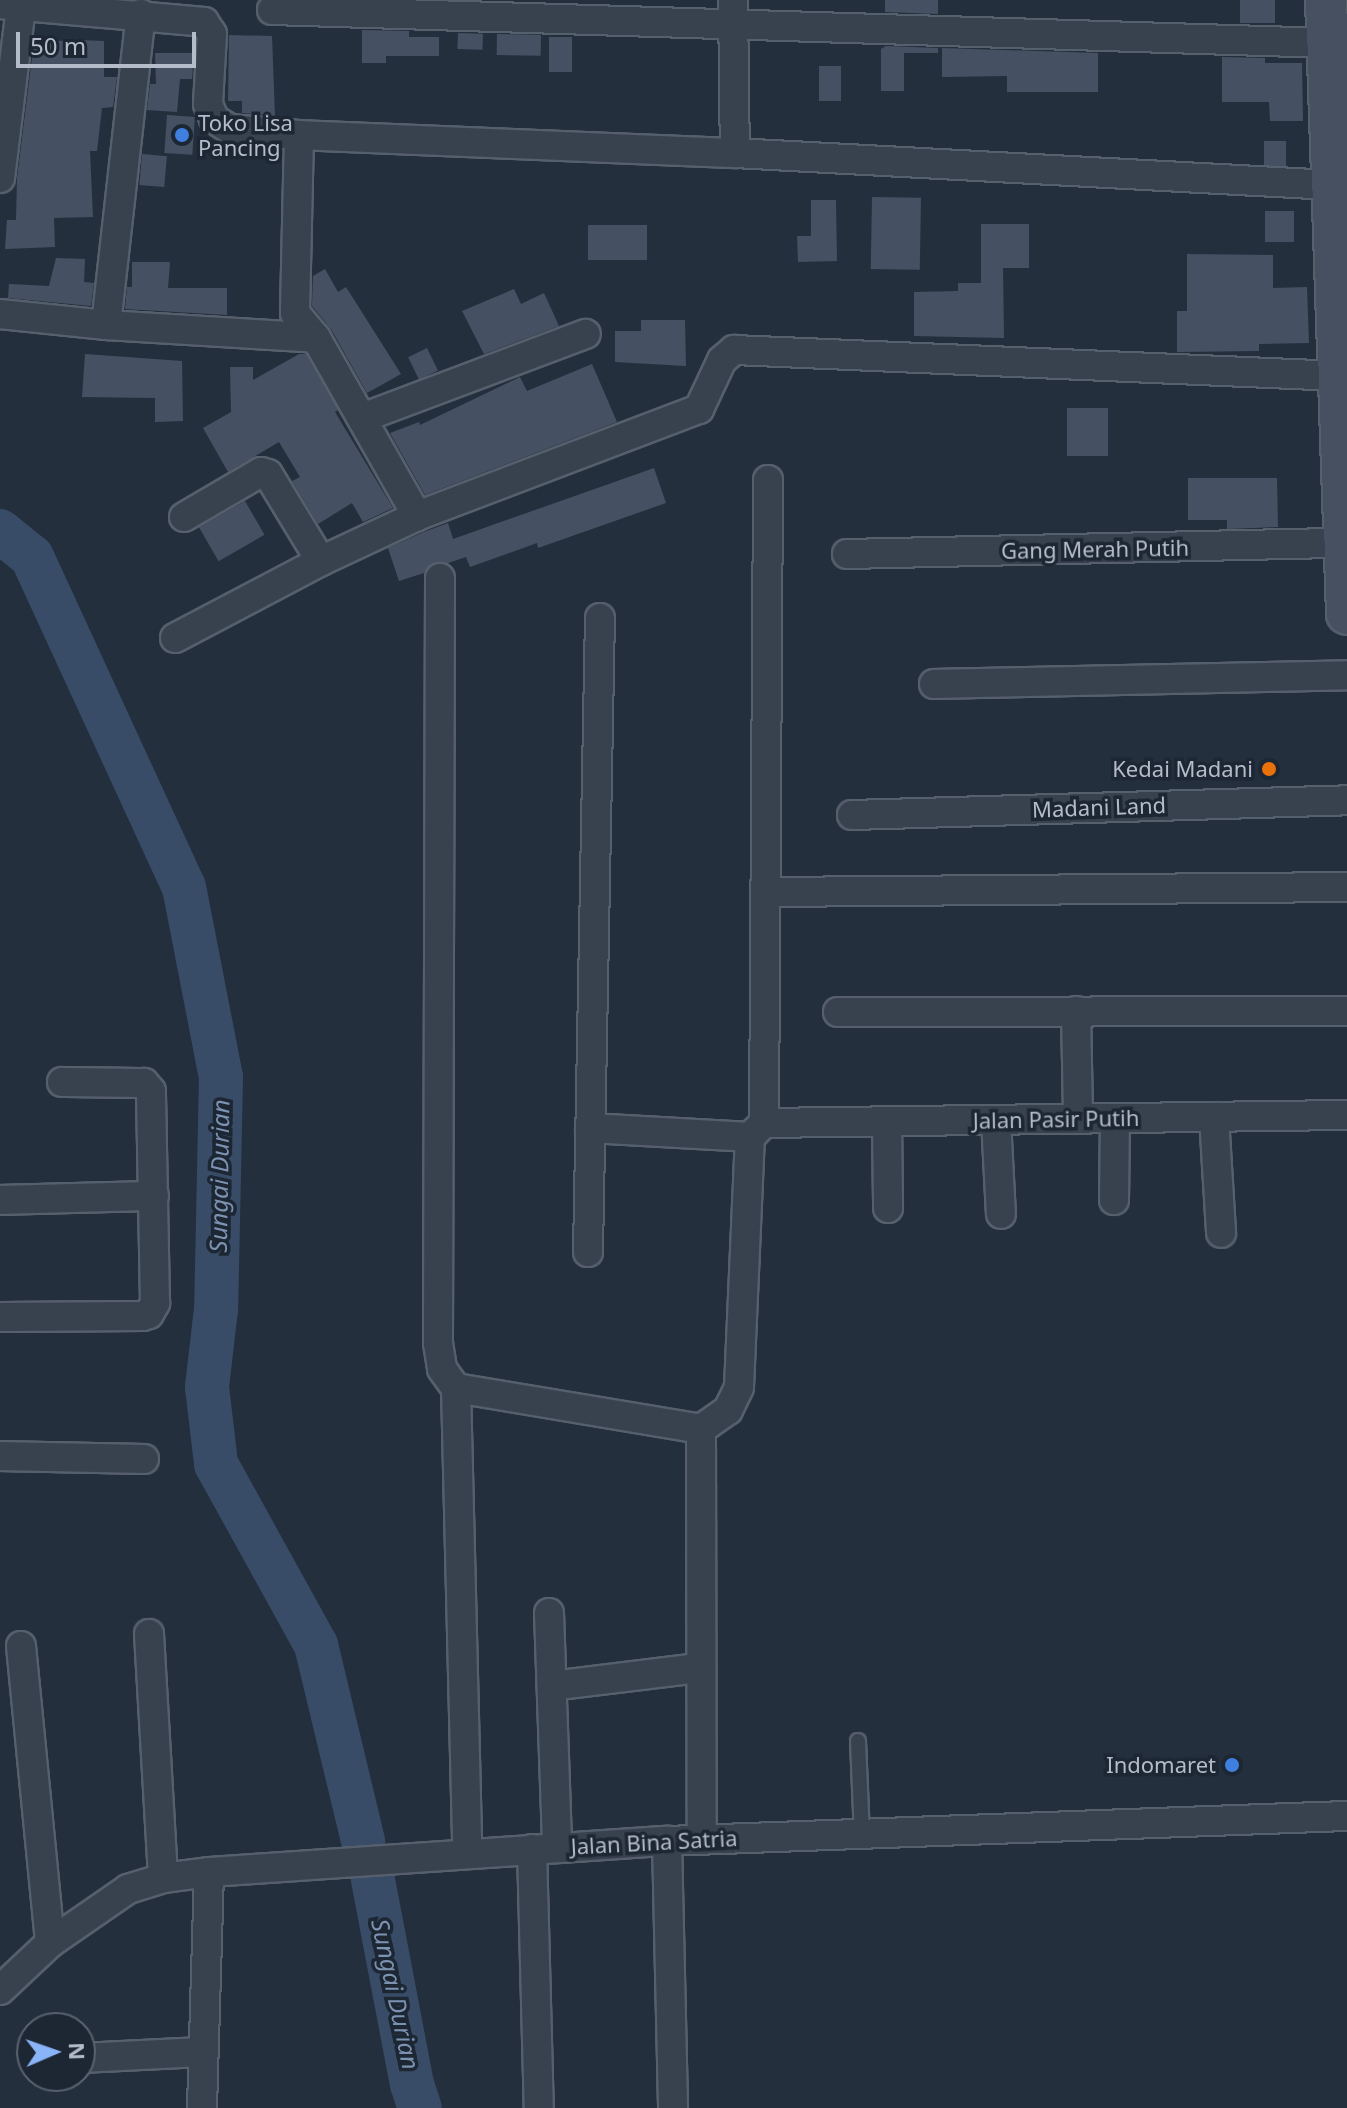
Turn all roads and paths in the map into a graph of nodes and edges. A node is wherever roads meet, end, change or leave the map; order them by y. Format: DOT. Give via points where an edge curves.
graph roads {
  1 [pos="1326,0"];
  2 [pos="10,5"];
  3 [pos="272,10"];
  4 [pos="734,11"];
  5 [pos="141,14"];
  6 [pos="1334,58"];
  7 [pos="299,135"];
  8 [pos="735,153"];
  9 [pos="0,178"];
  10 [pos="1331,185"];
  11 [pos="1342,266"];
  12 [pos="0,314"];
  13 [pos="106,325"];
  14 [pos="586,334"];
  15 [pos="316,338"];
  16 [pos="1338,376"];
  17 [pos="362,418"];
  18 [pos="1343,420"];
  19 [pos="768,480"];
  20 [pos="417,516"];
  21 [pos="184,517"];
  22 [pos="1343,543"];
  23 [pos="847,554"];
  24 [pos="321,561"];
  25 [pos="440,578"];
  26 [pos="1347,614"];
  27 [pos="600,618"];
  28 [pos="175,638"];
  29 [pos="1347,675"];
  30 [pos="934,684"];
  31 [pos="1347,800"];
  32 [pos="852,815"];
  33 [pos="1347,887"];
  34 [pos="768,892"];
  35 [pos="1076,1011"];
  36 [pos="1347,1011"];
  37 [pos="838,1012"];
  38 [pos="62,1082"];
  39 [pos="1347,1115"];
  40 [pos="1214,1117"];
  41 [pos="1115,1118"];
  42 [pos="1078,1119"];
  43 [pos="996,1120"];
  44 [pos="887,1121"];
  45 [pos="590,1128"];
  46 [pos="757,1130"];
  47 [pos="154,1196"];
  48 [pos="0,1200"];
  49 [pos="1114,1200"];
  50 [pos="888,1208"];
  51 [pos="1001,1214"];
  52 [pos="1221,1233"];
  53 [pos="588,1252"];
  54 [pos="0,1317"];
  55 [pos="456,1388"];
  56 [pos="701,1429"];
  57 [pos="0,1456"];
  58 [pos="144,1459"];
  59 [pos="549,1613"];
  60 [pos="149,1634"];
  61 [pos="21,1646"];
  62 [pos="699,1668"];
  63 [pos="552,1686"];
  64 [pos="858,1741"];
  65 [pos="1347,1816"];
  66 [pos="862,1835"];
  67 [pos="702,1839"];
  68 [pos="667,1841"];
  69 [pos="544,1848"];
  70 [pos="467,1854"];
  71 [pos="209,1872"];
  72 [pos="163,1878"];
  73 [pos="50,1943"];
  74 [pos="0,1990"];
  75 [pos="203,2052"];
  76 [pos="96,2057"];
  77 [pos="202,2108"];
  78 [pos="539,2108"];
  79 [pos="673,2108"];
  1 -- 6 [label="main road"];
  2 -- 5 [label="street"];
  2 -- 9 [label="street"];
  3 -- 4 [label="street"];
  4 -- 6 [label="street"];
  4 -- 8 [label="street"];
  5 -- 7 [label="street" via="210,27 208,104 214,119 230,129"];
  5 -- 13 [label="street"];
  6 -- 10 [label="main road"];
  7 -- 8 [label="street"];
  7 -- 15 [label="street" via="293,305"];
  8 -- 10 [label="street"];
  10 -- 11 [label="main road"];
  11 -- 16 [label="main road"];
  12 -- 13 [label="street"];
  13 -- 15 [label="street"];
  14 -- 17 [label="street"];
  15 -- 17 [label="street"];
  16 -- 18 [label="main road"];
  16 -- 20 [label="street" via="734,350 722,360 699,409"];
  17 -- 20 [label="street"];
  18 -- 22 [label="main road"];
  19 -- 34 [label="street"];
  20 -- 24 [label="street"];
  21 -- 24 [label="street" via="248,477 268,474"];
  22 -- 23 [label="street, Gang Merah Putih"];
  22 -- 26 [label="main road"];
  24 -- 28 [label="street"];
  25 -- 55 [label="street" via="438,1343 442,1369"];
  27 -- 45 [label="street"];
  29 -- 30 [label="street"];
  31 -- 32 [label="street, Madani Land"];
  33 -- 34 [label="street"];
  34 -- 46 [label="street"];
  35 -- 36 [label="street"];
  35 -- 37 [label="street"];
  35 -- 42 [label="street"];
  38 -- 47 [label="street" via="149,1086"];
  39 -- 40 [label="street, Jalan Pasir Putih"];
  40 -- 41 [label="street, Jalan Pasir Putih"];
  40 -- 52 [label="street"];
  41 -- 42 [label="street, Jalan Pasir Putih"];
  41 -- 49 [label="street"];
  42 -- 43 [label="street, Jalan Pasir Putih"];
  43 -- 44 [label="street, Jalan Pasir Putih"];
  43 -- 51 [label="street"];
  44 -- 46 [label="street, Jalan Pasir Putih"];
  44 -- 50 [label="street"];
  45 -- 46 [label="street, Jalan Pasir Putih"];
  45 -- 53 [label="street"];
  46 -- 56 [label="street" via="739,1387 728,1410"];
  47 -- 48 [label="street"];
  47 -- 54 [label="street" via="155,1303 149,1314"];
  55 -- 56 [label="street"];
  55 -- 70 [label="street"];
  56 -- 62 [label="street"];
  57 -- 58 [label="street"];
  59 -- 63 [label="street"];
  60 -- 72 [label="street"];
  61 -- 73 [label="street"];
  62 -- 63 [label="street"];
  62 -- 67 [label="street"];
  63 -- 69 [label="street"];
  64 -- 66 [label="lane"];
  65 -- 66 [label="street, Jalan Bina Satria"];
  66 -- 67 [label="street, Jalan Bina Satria"];
  67 -- 68 [label="street, Jalan Bina Satria"];
  68 -- 69 [label="street, Jalan Bina Satria"];
  68 -- 79 [label="street"];
  69 -- 70 [label="street, Jalan Bina Satria"];
  69 -- 78 [label="street"];
  70 -- 71 [label="street, Jalan Bina Satria"];
  71 -- 72 [label="street, Jalan Bina Satria"];
  71 -- 75 [label="street"];
  72 -- 73 [label="street, Jalan Bina Satria" via="128,1889"];
  73 -- 74 [label="street, Jalan Bina Satria"];
  75 -- 76 [label="street"];
  75 -- 77 [label="street"];
}
